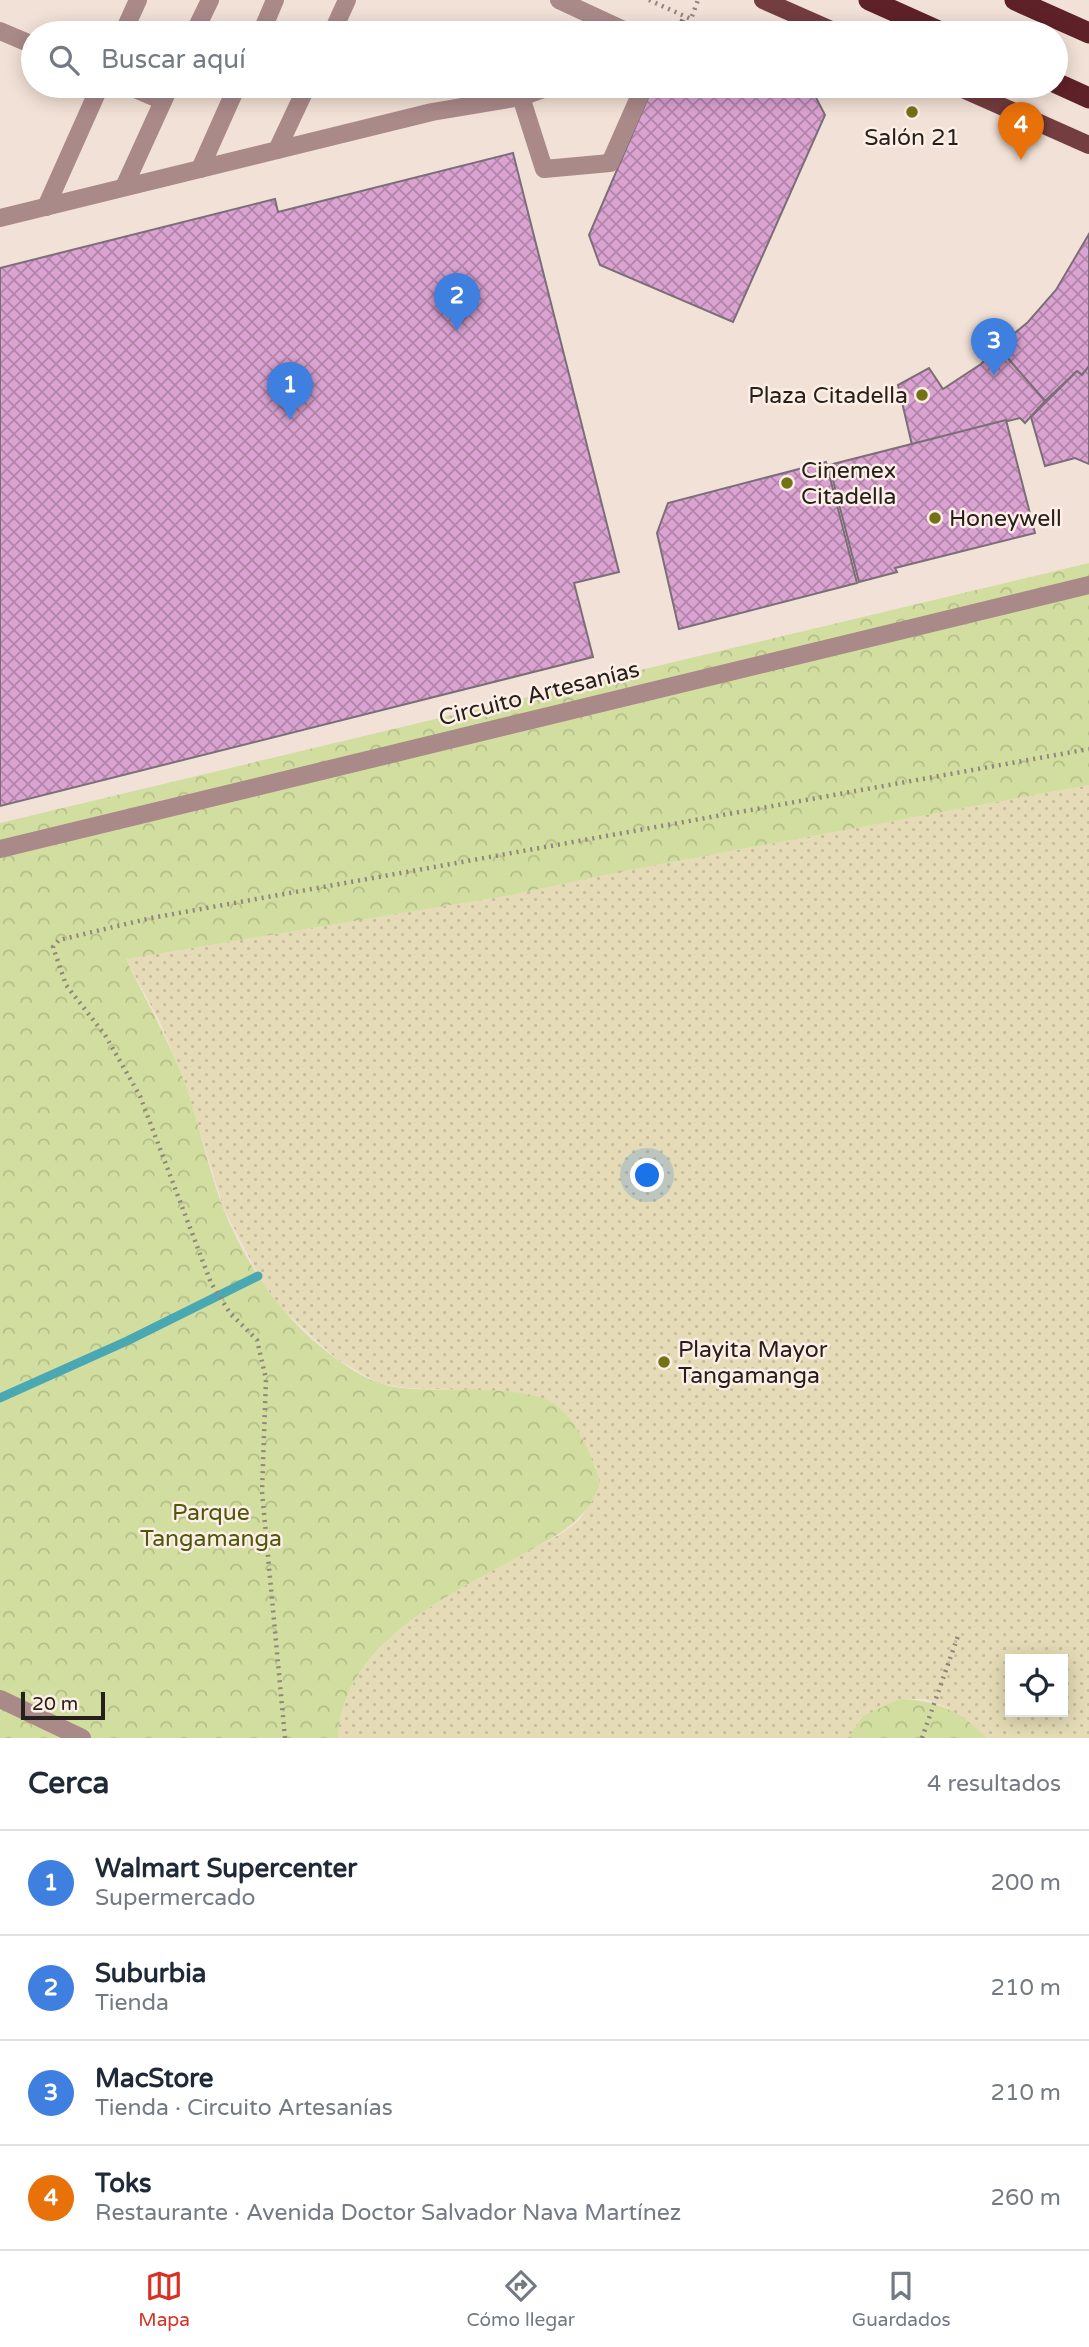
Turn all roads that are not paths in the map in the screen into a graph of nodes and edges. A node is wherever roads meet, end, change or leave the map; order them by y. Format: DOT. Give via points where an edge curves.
graph roads {
  1 [pos="138,0"];
  2 [pos="210,0"];
  3 [pos="347,0"];
  4 [pos="559,0"];
  5 [pos="763,0"];
  6 [pos="869,0"];
  7 [pos="1014,0"];
  8 [pos="272,3"];
  9 [pos="128,21"];
  10 [pos="200,21"];
  11 [pos="265,21"];
  12 [pos="337,21"];
  13 [pos="604,21"];
  14 [pos="811,21"];
  15 [pos="916,21"];
  16 [pos="1062,21"];
  17 [pos="1068,24"];
  18 [pos="0,31"];
  19 [pos="1089,33"];
  20 [pos="21,40"];
  21 [pos="1068,88"];
  22 [pos="95,98"];
  23 [pos="165,98"];
  24 [pos="232,98"];
  25 [pos="301,98"];
  26 [pos="515,98"];
  27 [pos="521,98"];
  28 [pos="639,98"];
  29 [pos="983,98"];
  30 [pos="1089,98"];
  31 [pos="1089,145"];
  32 [pos="277,150"];
  33 [pos="200,169"];
  34 [pos="124,187"];
  35 [pos="46,207"];
  36 [pos="0,218"];
  37 [pos="1089,585"];
  38 [pos="0,849"];
  39 [pos="0,1699"];
  40 [pos="82,1738"];
  1 -- 9 [label="street"];
  2 -- 10 [label="street"];
  3 -- 12 [label="street"];
  4 -- 13 [label="street"];
  5 -- 14 [label="main road"];
  6 -- 15 [label="highway"];
  7 -- 16 [label="highway"];
  8 -- 11 [label="street"];
  17 -- 19 [label="highway"];
  18 -- 20 [label="street"];
  21 -- 30 [label="highway"];
  22 -- 35 [label="street"];
  23 -- 34 [label="street"];
  24 -- 33 [label="street"];
  25 -- 32 [label="street"];
  26 -- 32 [label="street" via="432,112"];
  27 -- 28 [label="street" via="544,169 610,163"];
  29 -- 31 [label="main road"];
  32 -- 33 [label="street"];
  33 -- 34 [label="street"];
  34 -- 35 [label="street"];
  35 -- 36 [label="street"];
  37 -- 38 [label="street, Circuito Artesanías"];
  39 -- 40 [label="street"];
}
